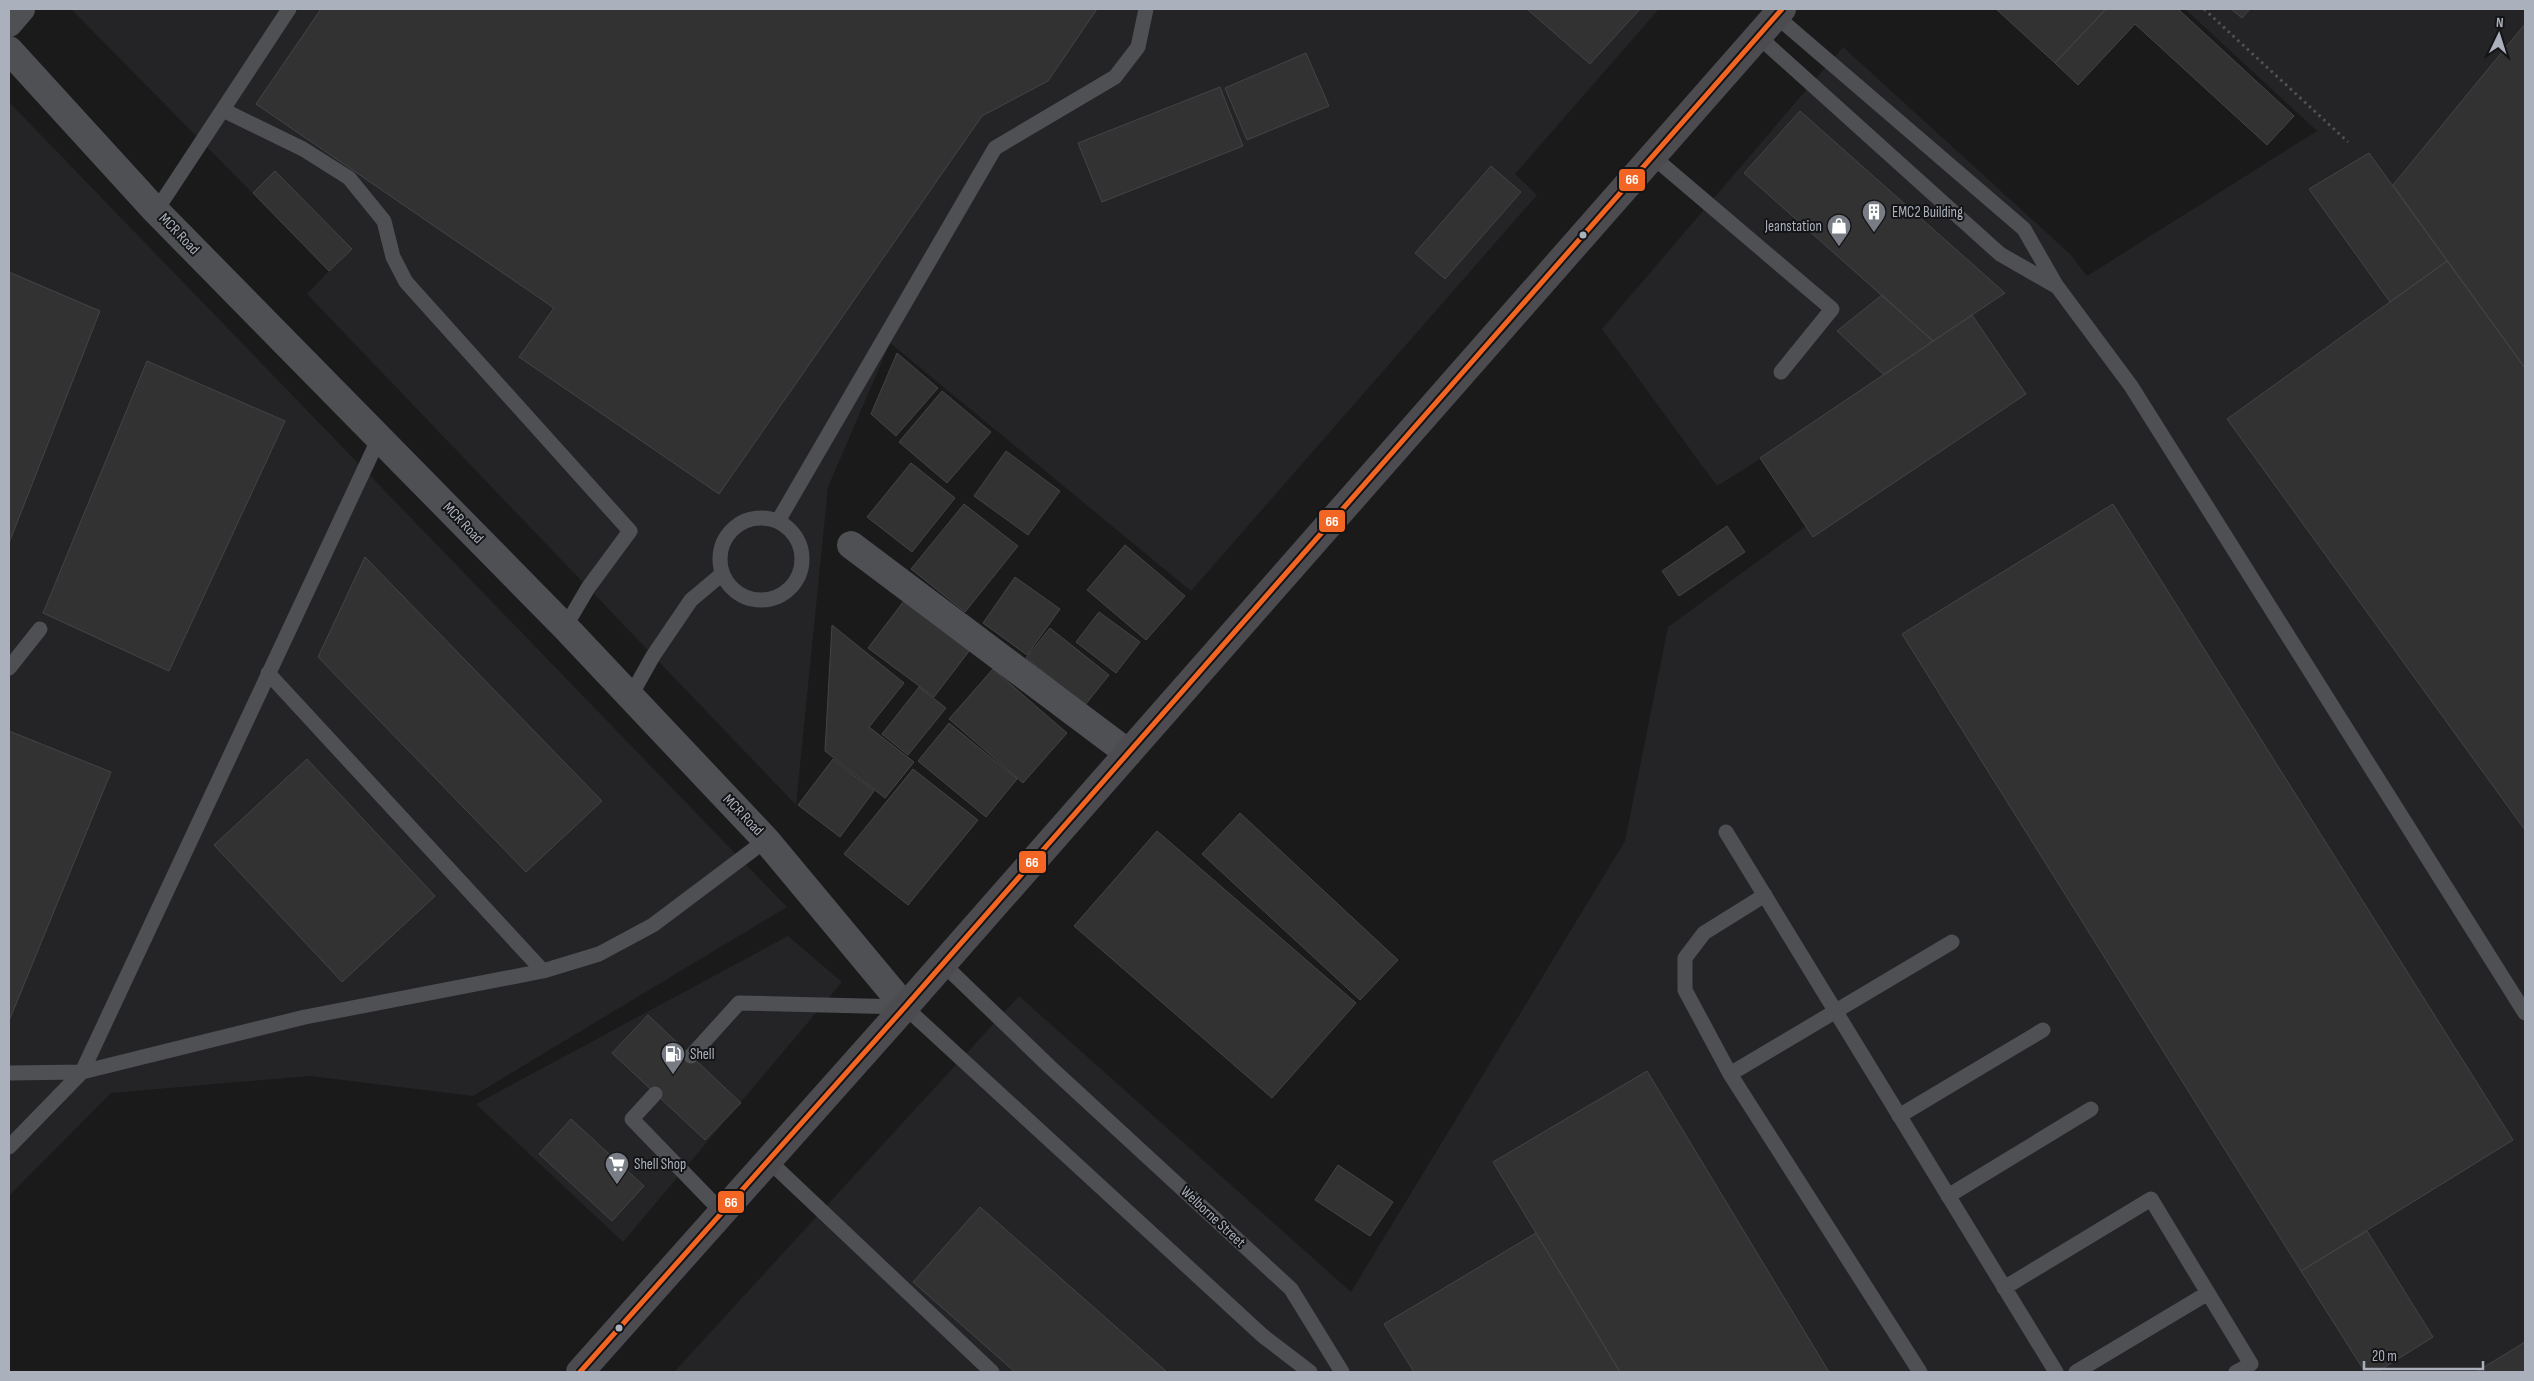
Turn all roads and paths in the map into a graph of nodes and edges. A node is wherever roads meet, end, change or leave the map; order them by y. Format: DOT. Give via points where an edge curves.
graph roads {
  1 [pos="21,9"];
  2 [pos="289,9"];
  3 [pos="1146,9"];
  4 [pos="2204,9"];
  5 [pos="1779,12"];
  6 [pos="9,23"];
  7 [pos="1758,36"];
  8 [pos="9,50"];
  9 [pos="223,110"];
  10 [pos="2348,142"];
  11 [pos="1652,156"];
  12 [pos="156,211"];
  13 [pos="2056,286"];
  14 [pos="1781,372"];
  15 [pos="379,438"];
  16 [pos="778,522"];
  17 [pos="851,545"];
  18 [pos="722,574"];
  19 [pos="565,627"];
  20 [pos="40,629"];
  21 [pos="9,668"];
  22 [pos="268,673"];
  23 [pos="630,697"];
  24 [pos="1128,753"];
  25 [pos="1726,832"];
  26 [pos="766,840"];
  27 [pos="1765,895"];
  28 [pos="1952,942"];
  29 [pos="942,963"];
  30 [pos="543,972"];
  31 [pos="905,1007"];
  32 [pos="1836,1012"];
  33 [pos="2525,1013"];
  34 [pos="2043,1030"];
  35 [pos="691,1056"];
  36 [pos="82,1072"];
  37 [pos="9,1073"];
  38 [pos="1730,1074"];
  39 [pos="655,1094"];
  40 [pos="2091,1109"];
  41 [pos="1900,1116"];
  42 [pos="9,1147"];
  43 [pos="768,1160"];
  44 [pos="1948,1196"];
  45 [pos="722,1212"];
  46 [pos="2004,1288"];
  47 [pos="2208,1293"];
  48 [pos="2256,1368"];
  49 [pos="580,1372"];
  50 [pos="992,1372"];
  51 [pos="1310,1372"];
  52 [pos="1342,1372"];
  53 [pos="1920,1372"];
  54 [pos="2056,1372"];
  55 [pos="2076,1372"];
  56 [pos="2236,1372"];
  1 -- 6 [label="street"];
  2 -- 9 [label="lane"];
  3 -- 16 [label="lane" via="1138,47 1115,77 995,148"];
  4 -- 10 [label="path"];
  5 -- 7 [label="highway"];
  5 -- 13 [label="lane" via="2024,229"];
  7 -- 11 [label="highway"];
  7 -- 13 [label="lane" via="2000,254"];
  8 -- 12 [label="street, MCR Road"];
  9 -- 12 [label="lane"];
  9 -- 19 [label="lane" via="302,149 349,178 384,221 393,258 406,282 630,531 588,588"];
  11 -- 14 [label="lane" via="1832,309"];
  11 -- 24 [label="highway"];
  12 -- 15 [label="street, MCR Road"];
  13 -- 33 [label="lane" via="2131,386"];
  15 -- 19 [label="street, MCR Road"];
  15 -- 22 [label="lane"];
  16 -- 18 [label="lane" via="762,518 746,521 732,530 723,543 719,558"];
  16 -- 18 [label="lane" via="790,531 799,545 802,561 789,590 776,598 759,601 744,597"];
  17 -- 24 [label="street"];
  18 -- 23 [label="lane" via="691,600"];
  19 -- 23 [label="street, MCR Road"];
  20 -- 21 [label="lane"];
  22 -- 30 [label="lane"];
  22 -- 36 [label="lane"];
  23 -- 26 [label="street, MCR Road"];
  24 -- 29 [label="highway"];
  25 -- 27 [label="lane"];
  26 -- 30 [label="lane" via="653,924 599,954"];
  26 -- 31 [label="street, MCR Road"];
  27 -- 32 [label="lane"];
  27 -- 38 [label="lane" via="1704,933 1685,958 1685,990"];
  28 -- 32 [label="lane"];
  29 -- 31 [label="highway"];
  29 -- 52 [label="lane, Welborne Street" via="1290,1289"];
  30 -- 36 [label="lane" via="305,1017"];
  31 -- 35 [label="lane" via="739,1003"];
  31 -- 43 [label="highway"];
  31 -- 51 [label="lane" via="1263,1336"];
  32 -- 38 [label="lane"];
  32 -- 41 [label="lane"];
  34 -- 41 [label="lane"];
  36 -- 37 [label="lane"];
  36 -- 42 [label="lane"];
  38 -- 53 [label="lane"];
  39 -- 45 [label="lane" via="632,1119"];
  40 -- 44 [label="lane"];
  41 -- 44 [label="lane"];
  43 -- 45 [label="highway"];
  43 -- 50 [label="lane"];
  44 -- 46 [label="lane"];
  45 -- 49 [label="highway"];
  46 -- 47 [label="lane" via="2151,1199"];
  46 -- 54 [label="lane"];
  47 -- 48 [label="lane"];
  47 -- 55 [label="lane"];
  48 -- 56 [label="lane"];
}
